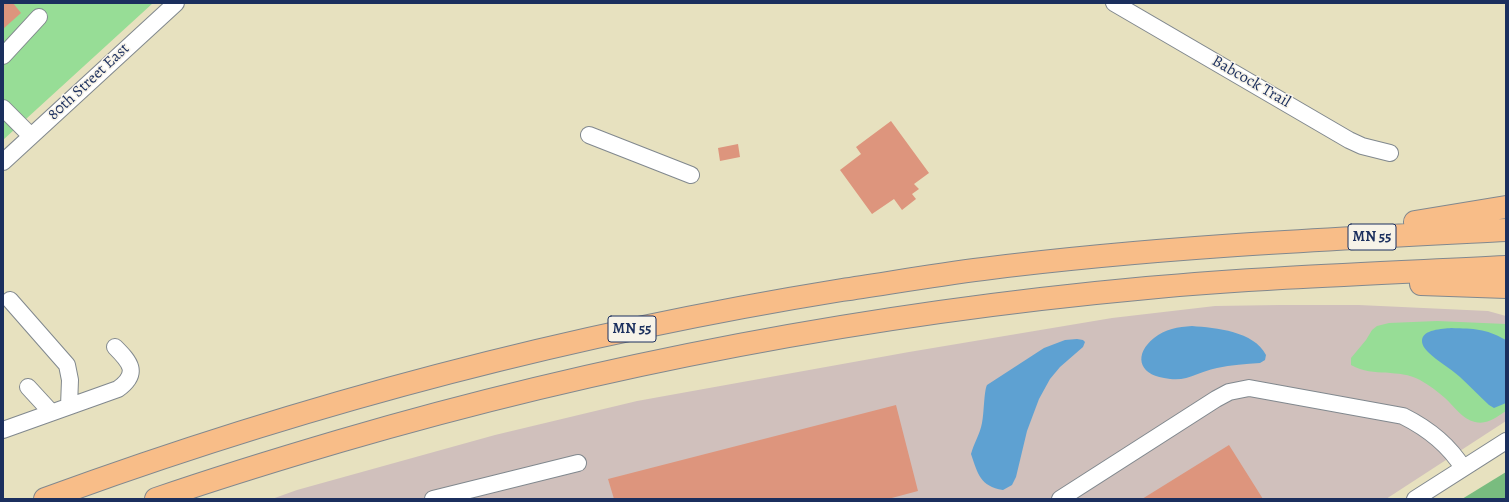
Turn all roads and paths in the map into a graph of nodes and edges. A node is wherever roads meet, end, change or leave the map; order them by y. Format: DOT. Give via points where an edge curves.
graph roads {
  1 [pos="176,3"];
  2 [pos="1114,3"];
  3 [pos="39,17"];
  4 [pos="3,56"];
  5 [pos="3,108"];
  6 [pos="589,135"];
  7 [pos="30,136"];
  8 [pos="1390,153"];
  9 [pos="3,162"];
  10 [pos="691,175"];
  11 [pos="1506,207"];
  12 [pos="1506,230"];
  13 [pos="1237,245"];
  14 [pos="1506,267"];
  15 [pos="1238,282"];
  16 [pos="1506,287"];
  17 [pos="10,300"];
  18 [pos="115,347"];
  19 [pos="28,387"];
  20 [pos="69,406"];
  21 [pos="51,412"];
  22 [pos="3,430"];
  23 [pos="1506,441"];
  24 [pos="578,463"];
  25 [pos="1463,468"];
  26 [pos="45,499"];
  27 [pos="156,499"];
  28 [pos="433,499"];
  29 [pos="1060,499"];
  30 [pos="1415,499"];
  1 -- 7 [label="street, 80th Street East"];
  2 -- 8 [label="street, Babcock Trail" via="1349,140"];
  3 -- 4 [label="street"];
  5 -- 7 [label="street"];
  6 -- 10 [label="street"];
  7 -- 9 [label="street, 80th Street East"];
  11 -- 13 [label="highway" via="1438,219"];
  12 -- 13 [label="highway, MN 55"];
  13 -- 26 [label="highway, MN 55" via="1106,255 946,274 810,295 642,327 492,361 336,403 206,442"];
  14 -- 15 [label="highway, MN 55"];
  15 -- 16 [label="highway" via="1340,281"];
  15 -- 27 [label="highway, MN 55" via="1148,288 998,304 718,349 472,404 278,459"];
  17 -- 20 [label="street" via="67,365 70,380"];
  18 -- 20 [label="street" via="131,366 127,382 118,389"];
  19 -- 21 [label="street"];
  20 -- 21 [label="street"];
  21 -- 22 [label="street"];
  23 -- 25 [label="street"];
  24 -- 28 [label="street"];
  25 -- 29 [label="street" via="1440,440 1420,424 1403,416 1249,388 1229,392 1216,399"];
  25 -- 30 [label="street"];
}
